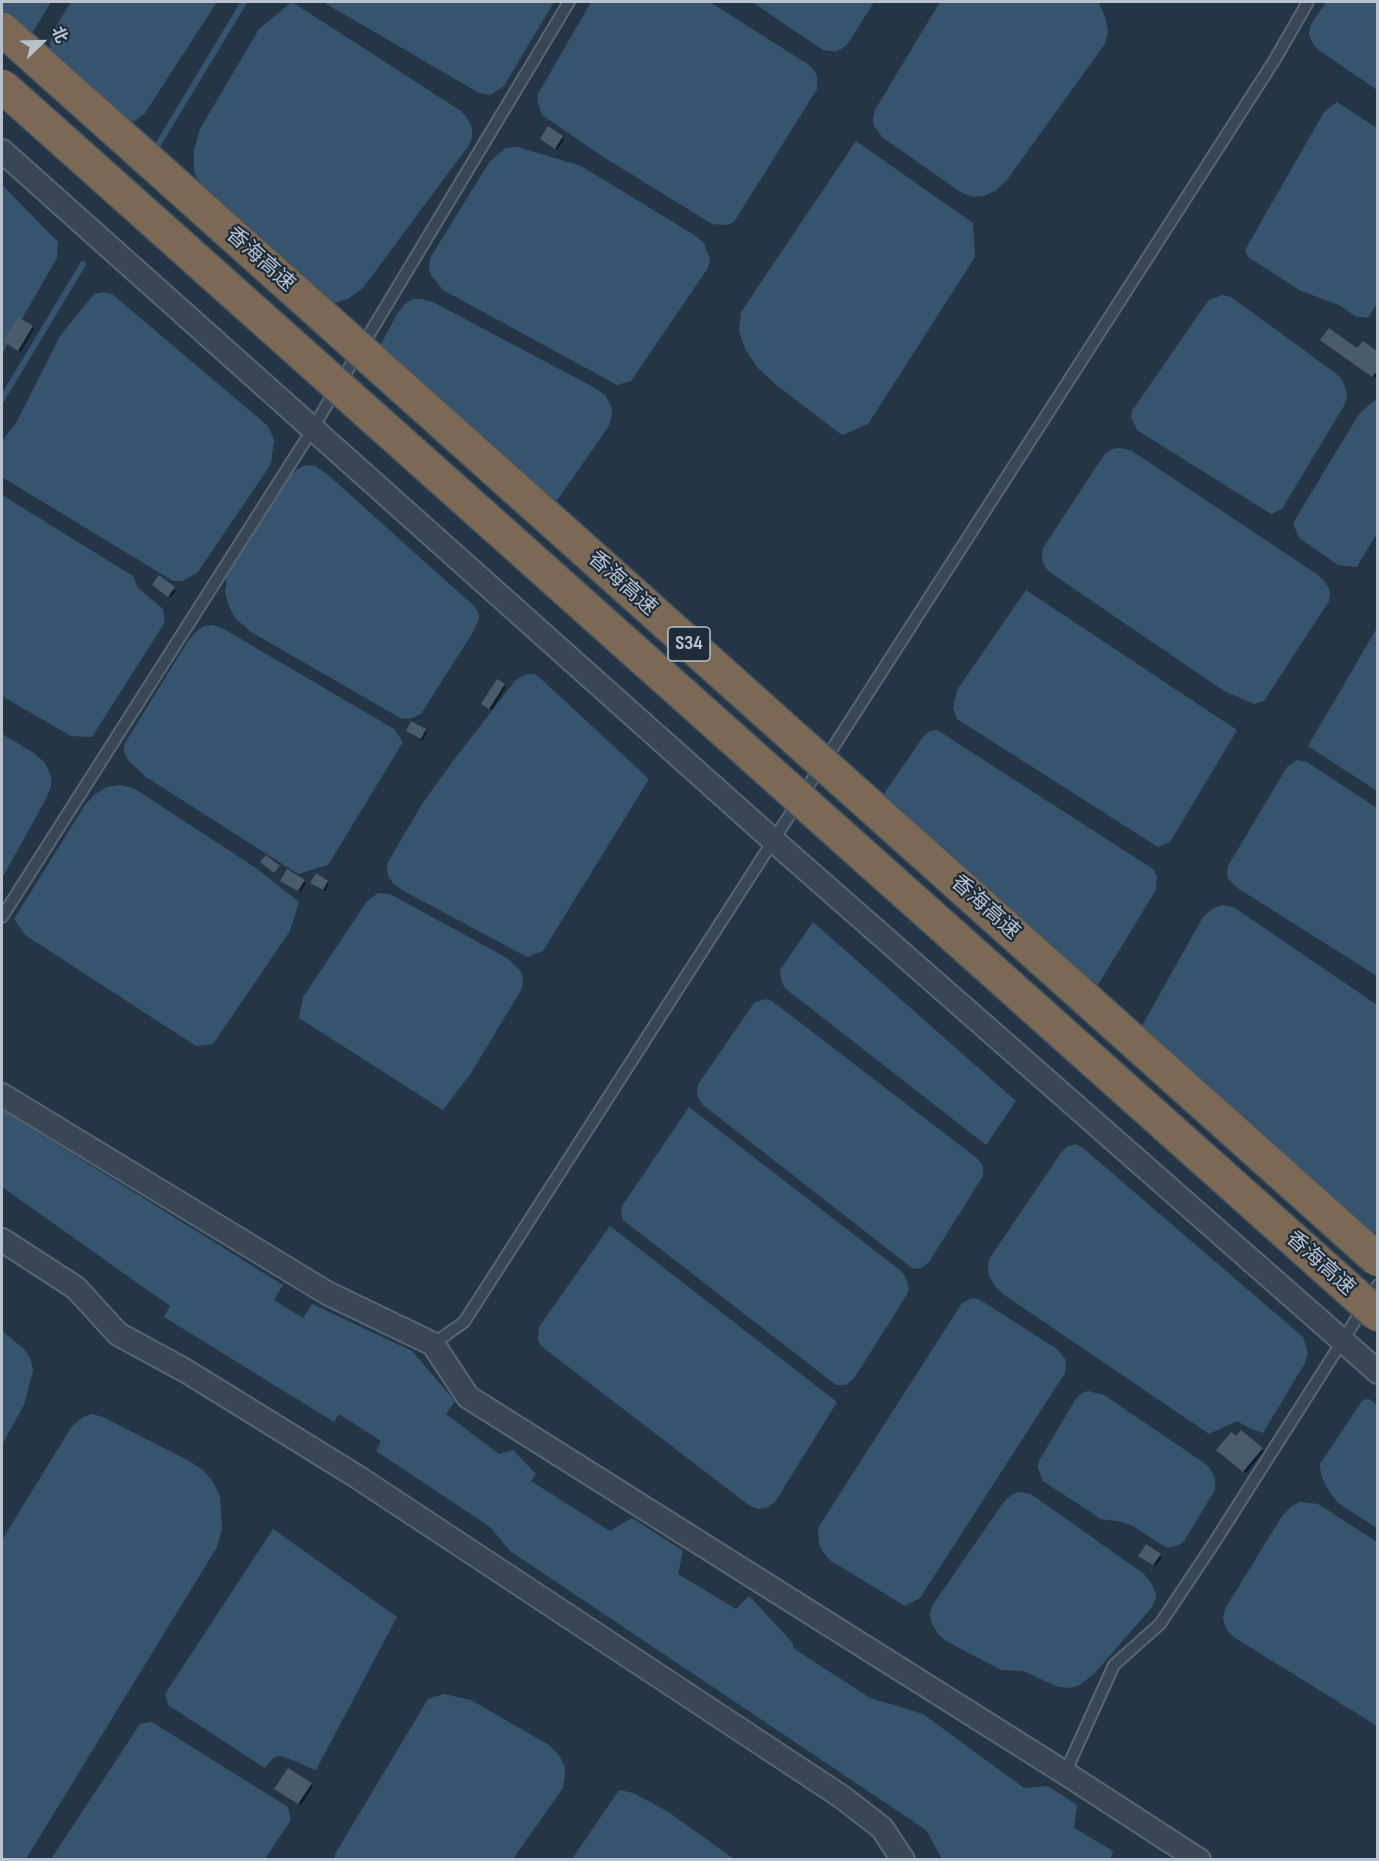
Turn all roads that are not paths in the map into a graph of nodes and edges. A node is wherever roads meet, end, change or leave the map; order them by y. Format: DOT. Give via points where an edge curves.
graph roads {
  1 [pos="569,2"];
  2 [pos="1308,2"];
  3 [pos="2,29"];
  4 [pos="2,86"];
  5 [pos="2,151"];
  6 [pos="313,428"];
  7 [pos="774,841"];
  8 [pos="2,917"];
  9 [pos="2,1095"];
  10 [pos="2,1240"];
  11 [pos="1377,1260"];
  12 [pos="1377,1285"];
  13 [pos="1377,1315"];
  14 [pos="1342,1341"];
  15 [pos="433,1344"];
  16 [pos="1377,1371"];
  17 [pos="1065,1773"];
  18 [pos="903,1860"];
  19 [pos="1199,1860"];
  1 -- 6 [label="lane"];
  2 -- 7 [label="lane"];
  3 -- 11 [label="highway, 香海高速 / S34, bridge"];
  4 -- 13 [label="highway, 香海高速 / S34, bridge"];
  5 -- 6 [label="street"];
  6 -- 7 [label="street"];
  6 -- 8 [label="lane"];
  7 -- 14 [label="street"];
  7 -- 15 [label="lane" via="464,1322"];
  9 -- 15 [label="street" via="327,1293"];
  10 -- 18 [label="street" via="76,1288 118,1334 186,1371 356,1476 842,1797 882,1828"];
  12 -- 14 [label="lane"];
  14 -- 16 [label="street"];
  14 -- 17 [label="lane" via="1160,1624 1114,1665"];
  15 -- 17 [label="street" via="468,1397"];
  17 -- 19 [label="street"];
}
